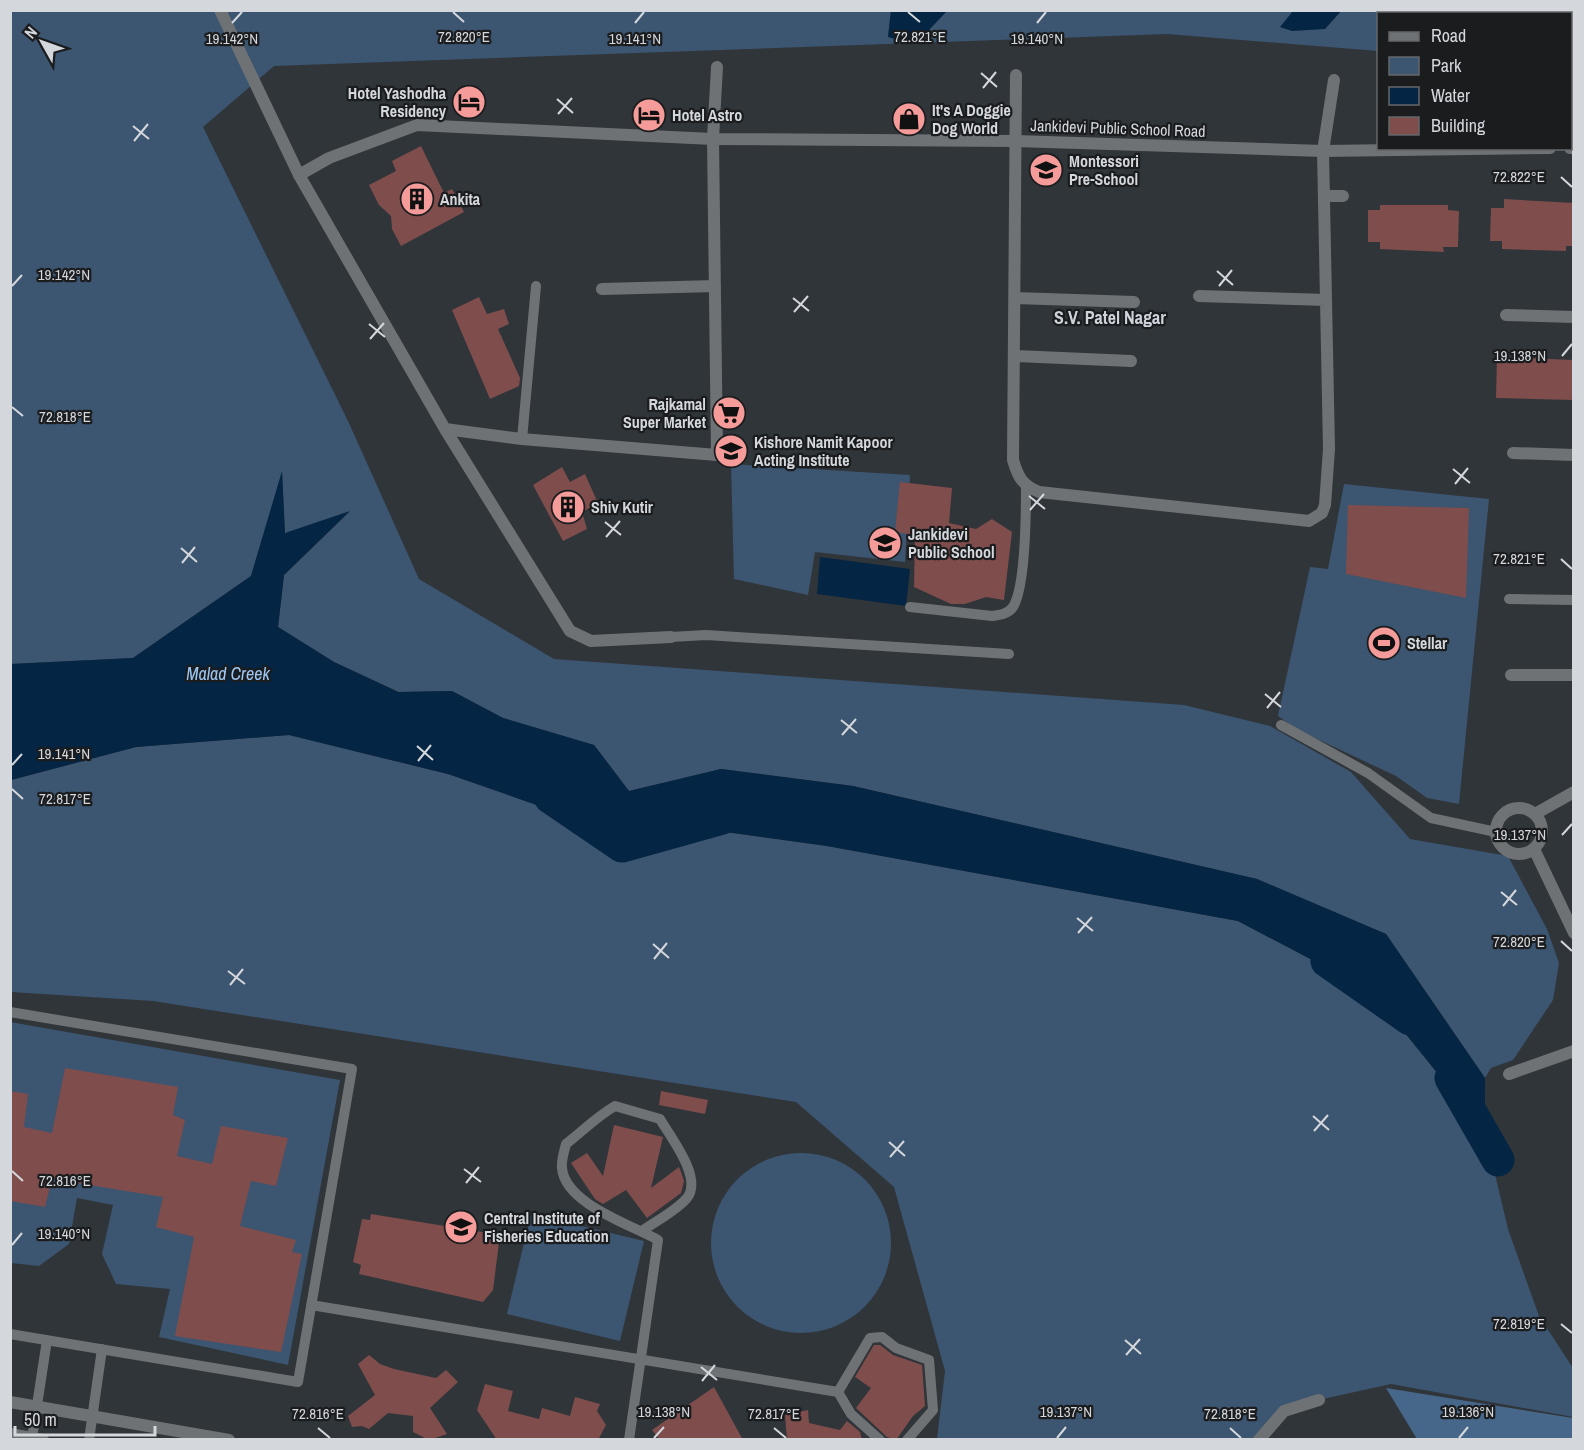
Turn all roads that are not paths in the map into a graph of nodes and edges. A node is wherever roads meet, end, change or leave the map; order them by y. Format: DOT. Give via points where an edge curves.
graph roads {
  1 [pos="220,10"];
  2 [pos="717,67"];
  3 [pos="1016,75"];
  4 [pos="1335,81"];
  5 [pos="713,139"];
  6 [pos="1015,141"];
  7 [pos="1399,150"];
  8 [pos="1323,151"];
  9 [pos="299,175"];
  10 [pos="1324,196"];
  11 [pos="1343,196"];
  12 [pos="536,286"];
  13 [pos="715,286"];
  14 [pos="602,289"];
  15 [pos="1199,296"];
  16 [pos="1015,298"];
  17 [pos="1326,300"];
  18 [pos="1134,302"];
  19 [pos="1506,315"];
  20 [pos="1574,317"];
  21 [pos="1014,356"];
  22 [pos="1131,361"];
  23 [pos="445,429"];
  24 [pos="522,438"];
  25 [pos="1513,453"];
  26 [pos="1574,455"];
  27 [pos="1026,486"];
  28 [pos="1509,599"];
  29 [pos="1574,600"];
  30 [pos="910,607"];
  31 [pos="671,637"];
  32 [pos="1009,654"];
  33 [pos="1510,675"];
  34 [pos="1574,675"];
  35 [pos="1281,725"];
  36 [pos="1574,792"];
  37 [pos="1535,814"];
  38 [pos="1496,832"];
  39 [pos="1534,849"];
  40 [pos="1574,933"];
  41 [pos="10,1012"];
  42 [pos="1574,1051"];
  43 [pos="1509,1074"];
  44 [pos="642,1231"];
  45 [pos="311,1305"];
  46 [pos="10,1334"];
  47 [pos="47,1340"];
  48 [pos="102,1349"];
  49 [pos="642,1360"];
  50 [pos="837,1392"];
  51 [pos="1319,1400"];
  52 [pos="10,1402"];
  53 [pos="37,1405"];
  54 [pos="94,1415"];
  55 [pos="10,1434"];
  56 [pos="37,1439"];
  57 [pos="89,1440"];
  58 [pos="229,1440"];
  59 [pos="629,1440"];
  60 [pos="880,1440"];
  61 [pos="907,1440"];
  62 [pos="1259,1440"];
  1 -- 9 [label="street"];
  2 -- 5 [label="street"];
  3 -- 6 [label="street"];
  4 -- 8 [label="street"];
  5 -- 6 [label="street, Jankidevi Public School Road"];
  5 -- 9 [label="street, Jankidevi Public School Road" via="417,125 329,158"];
  5 -- 13 [label="street"];
  6 -- 8 [label="street, Jankidevi Public School Road"];
  6 -- 16 [label="street"];
  7 -- 8 [label="street, Jankidevi Public School Road"];
  8 -- 10 [label="street"];
  9 -- 23 [label="street"];
  10 -- 11 [label="street"];
  10 -- 17 [label="street"];
  12 -- 24 [label="lane"];
  13 -- 14 [label="street"];
  13 -- 24 [label="street" via="717,454"];
  15 -- 17 [label="street"];
  16 -- 18 [label="street"];
  16 -- 21 [label="street"];
  17 -- 27 [label="street" via="1329,449 1325,505 1316,519 1039,492"];
  19 -- 20 [label="street"];
  21 -- 22 [label="street"];
  21 -- 27 [label="street" via="1013,460 1017,477"];
  23 -- 24 [label="street"];
  23 -- 31 [label="street" via="570,631 591,641"];
  25 -- 26 [label="street"];
  27 -- 30 [label="lane" via="1025,536 1013,608 992,616"];
  28 -- 29 [label="lane"];
  31 -- 32 [label="lane" via="706,635"];
  33 -- 34 [label="street"];
  35 -- 38 [label="lane" via="1368,773 1431,818"];
  36 -- 37 [label="street"];
  37 -- 38 [label="street" via="1526,809 1510,810 1501,817"];
  37 -- 39 [label="street" via="1542,835"];
  38 -- 39 [label="street" via="1500,843 1513,853 1524,854"];
  39 -- 40 [label="street"];
  41 -- 45 [label="lane" via="351,1069"];
  42 -- 43 [label="street"];
  44 -- 44 [label="lane" via="599,1212 568,1184 562,1168 566,1144 615,1106 660,1119 691,1174 693,1186 687,1198"];
  44 -- 49 [label="lane" via="658,1240"];
  45 -- 48 [label="lane" via="298,1382"];
  45 -- 49 [label="lane"];
  46 -- 47 [label="lane"];
  47 -- 48 [label="lane"];
  47 -- 53 [label="lane"];
  48 -- 54 [label="lane"];
  49 -- 50 [label="lane"];
  49 -- 59 [label="lane"];
  50 -- 60 [label="lane" via="850,1414"];
  50 -- 61 [label="lane" via="870,1338 882,1337 896,1348 929,1360 933,1410"];
  51 -- 62 [label="street" via="1284,1411"];
  52 -- 53 [label="street"];
  53 -- 54 [label="street"];
  53 -- 56 [label="lane"];
  54 -- 57 [label="lane"];
  54 -- 58 [label="street"];
  55 -- 56 [label="street"];
}
